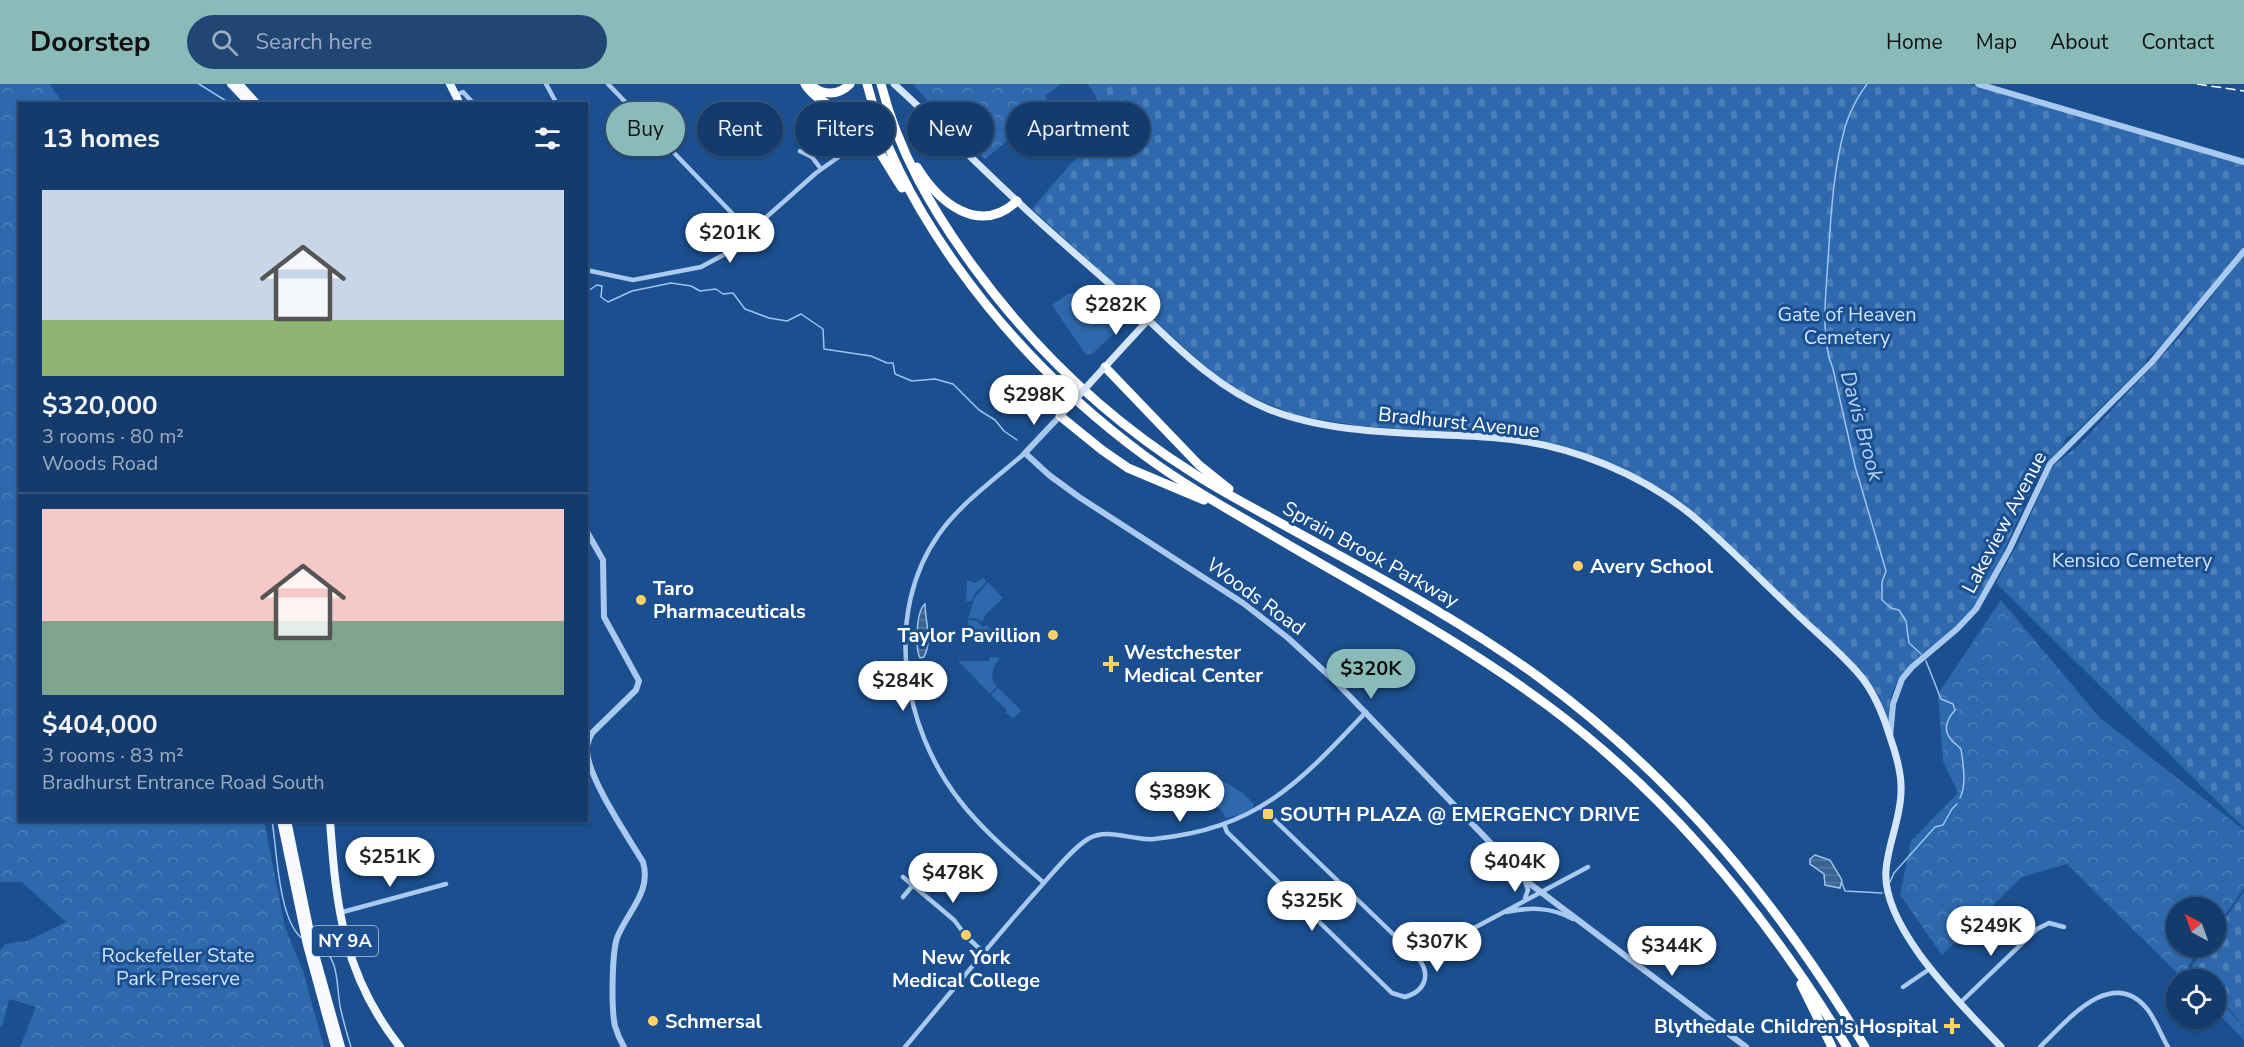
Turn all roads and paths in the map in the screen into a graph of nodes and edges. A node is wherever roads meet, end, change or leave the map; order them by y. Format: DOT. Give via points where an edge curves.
graph roads {
  1 [pos="231,84"];
  2 [pos="239,84"];
  3 [pos="450,84"];
  4 [pos="546,84"];
  5 [pos="608,84"];
  6 [pos="805,84"];
  7 [pos="810,84"];
  8 [pos="850,84"];
  9 [pos="867,84"];
  10 [pos="881,84"];
  11 [pos="894,84"];
  12 [pos="1978,84"];
  13 [pos="456,95"];
  14 [pos="248,102"];
  15 [pos="255,102"];
  16 [pos="459,102"];
  17 [pos="472,102"];
  18 [pos="556,102"];
  19 [pos="886,102"];
  20 [pos="895,131"];
  21 [pos="895,131"];
  22 [pos="810,156"];
  23 [pos="840,156"];
  24 [pos="2244,162"];
  25 [pos="821,169"];
  26 [pos="1017,201"];
  27 [pos="924,217"];
  28 [pos="750,232"];
  29 [pos="2244,251"];
  30 [pos="588,270"];
  31 [pos="1148,320"];
  32 [pos="1104,369"];
  33 [pos="1060,416"];
  34 [pos="1025,453"];
  35 [pos="1254,508"];
  36 [pos="1233,512"];
  37 [pos="588,533"];
  38 [pos="1366,712"];
  39 [pos="1890,737"];
  40 [pos="588,740"];
  41 [pos="588,755"];
  42 [pos="1262,808"];
  43 [pos="281,822"];
  44 [pos="287,822"];
  45 [pos="330,822"];
  46 [pos="1224,824"];
  47 [pos="1588,867"];
  48 [pos="1520,874"];
  49 [pos="903,877"];
  50 [pos="1044,883"];
  51 [pos="446,884"];
  52 [pos="913,885"];
  53 [pos="1541,892"];
  54 [pos="903,897"];
  55 [pos="1522,902"];
  56 [pos="339,913"];
  57 [pos="1500,914"];
  58 [pos="1585,925"];
  59 [pos="2064,927"];
  60 [pos="309,941"];
  61 [pos="1780,945"];
  62 [pos="984,952"];
  63 [pos="1418,958"];
  64 [pos="1931,968"];
  65 [pos="1903,987"];
  66 [pos="1960,1003"];
  67 [pos="335,1047"];
  68 [pos="341,1047"];
  69 [pos="400,1047"];
  70 [pos="624,1047"];
  71 [pos="905,1047"];
  72 [pos="1746,1047"];
  73 [pos="1832,1047"];
  74 [pos="1847,1047"];
  75 [pos="1865,1047"];
  76 [pos="2001,1047"];
  77 [pos="2040,1047"];
  78 [pos="2168,1047"];
  1 -- 14 [label="highway"];
  2 -- 15 [label="highway"];
  3 -- 13 [label="main road"];
  4 -- 18 [label="street"];
  5 -- 28 [label="street"];
  6 -- 27 [label="highway" via="862,129"];
  7 -- 8 [label="highway" via="829,93"];
  9 -- 27 [label="highway, Sprain Brook Parkway" via="892,157"];
  10 -- 19 [label="highway, Sprain Brook Parkway"];
  11 -- 26 [label="main road, Bradhurst Avenue"];
  12 -- 24 [label="street"];
  13 -- 16 [label="main road"];
  13 -- 17 [label="street" via="463,92"];
  20 -- 26 [label="highway" via="926,181 961,210 991,216"];
  21 -- 35 [label="highway, Sprain Brook Parkway" via="951,236 1043,350 1101,405 1153,446"];
  22 -- 25 [label="street"];
  23 -- 25 [label="street"];
  25 -- 28 [label="street"];
  26 -- 31 [label="main road, Bradhurst Avenue"];
  27 -- 36 [label="highway, Sprain Brook Parkway" via="987,306 1058,383 1146,456"];
  28 -- 30 [label="street" via="718,259 701,267 633,280"];
  29 -- 39 [label="street, Lakeview Avenue" via="2157,356 2050,464 1976,609 1902,679 1893,704"];
  31 -- 32 [label="main road"];
  31 -- 39 [label="main road, Bradhurst Avenue" via="1223,386 1278,413 1368,430 1534,443 1605,465 1647,485 1701,523 1850,665 1872,693"];
  32 -- 33 [label="main road, bridge"];
  32 -- 35 [label="highway" via="1199,465"];
  33 -- 34 [label="street"];
  33 -- 36 [label="highway" via="1128,468"];
  34 -- 38 [label="street, Woods Road" via="1079,497 1266,620"];
  34 -- 50 [label="street" via="953,518 925,557 911,598 906,666 917,720 940,773 983,827"];
  35 -- 75 [label="highway, Sprain Brook Parkway" via="1474,633 1541,679 1611,735 1687,806 1750,878 1808,956"];
  36 -- 61 [label="highway, Sprain Brook Parkway" via="1470,652 1570,722 1684,826"];
  37 -- 40 [label="street" via="603,560 604,617 639,681 636,690"];
  38 -- 42 [label="street" via="1297,783"];
  38 -- 48 [label="street, Woods Road"];
  39 -- 64 [label="main road, Bradhurst Avenue" via="1902,790 1886,868 1888,898 1899,924"];
  41 -- 70 [label="street" via="594,776 643,862 645,873 642,892 615,947 613,1007"];
  42 -- 46 [label="street"];
  42 -- 63 [label="street"];
  43 -- 60 [label="highway"];
  44 -- 60 [label="highway"];
  45 -- 56 [label="main road, NY 9A"];
  46 -- 50 [label="street" via="1173,836 1138,839 1108,834 1091,838"];
  46 -- 63 [label="street" via="1227,832 1392,993 1405,997 1420,990 1426,976"];
  47 -- 53 [label="street"];
  48 -- 53 [label="street, Woods Road"];
  48 -- 55 [label="street" via="1528,890"];
  49 -- 52 [label="street"];
  50 -- 62 [label="street"];
  51 -- 56 [label="street"];
  52 -- 54 [label="street"];
  52 -- 62 [label="street"];
  53 -- 55 [label="street"];
  53 -- 58 [label="street, Woods Road"];
  55 -- 57 [label="street"];
  56 -- 69 [label="main road, NY 9A" via="360,984"];
  57 -- 58 [label="street" via="1544,909"];
  57 -- 63 [label="street"];
  58 -- 72 [label="street, Woods Road"];
  59 -- 66 [label="street" via="2049,923 2037,929"];
  60 -- 67 [label="highway"];
  60 -- 68 [label="highway"];
  61 -- 73 [label="highway"];
  61 -- 74 [label="highway, Sprain Brook Parkway"];
  62 -- 71 [label="street"];
  64 -- 65 [label="street"];
  64 -- 66 [label="main road, Bradhurst Avenue"];
  66 -- 76 [label="main road, Bradhurst Avenue"];
  77 -- 78 [label="street" via="2091,1000 2110,993 2134,998 2147,1008"];
}
